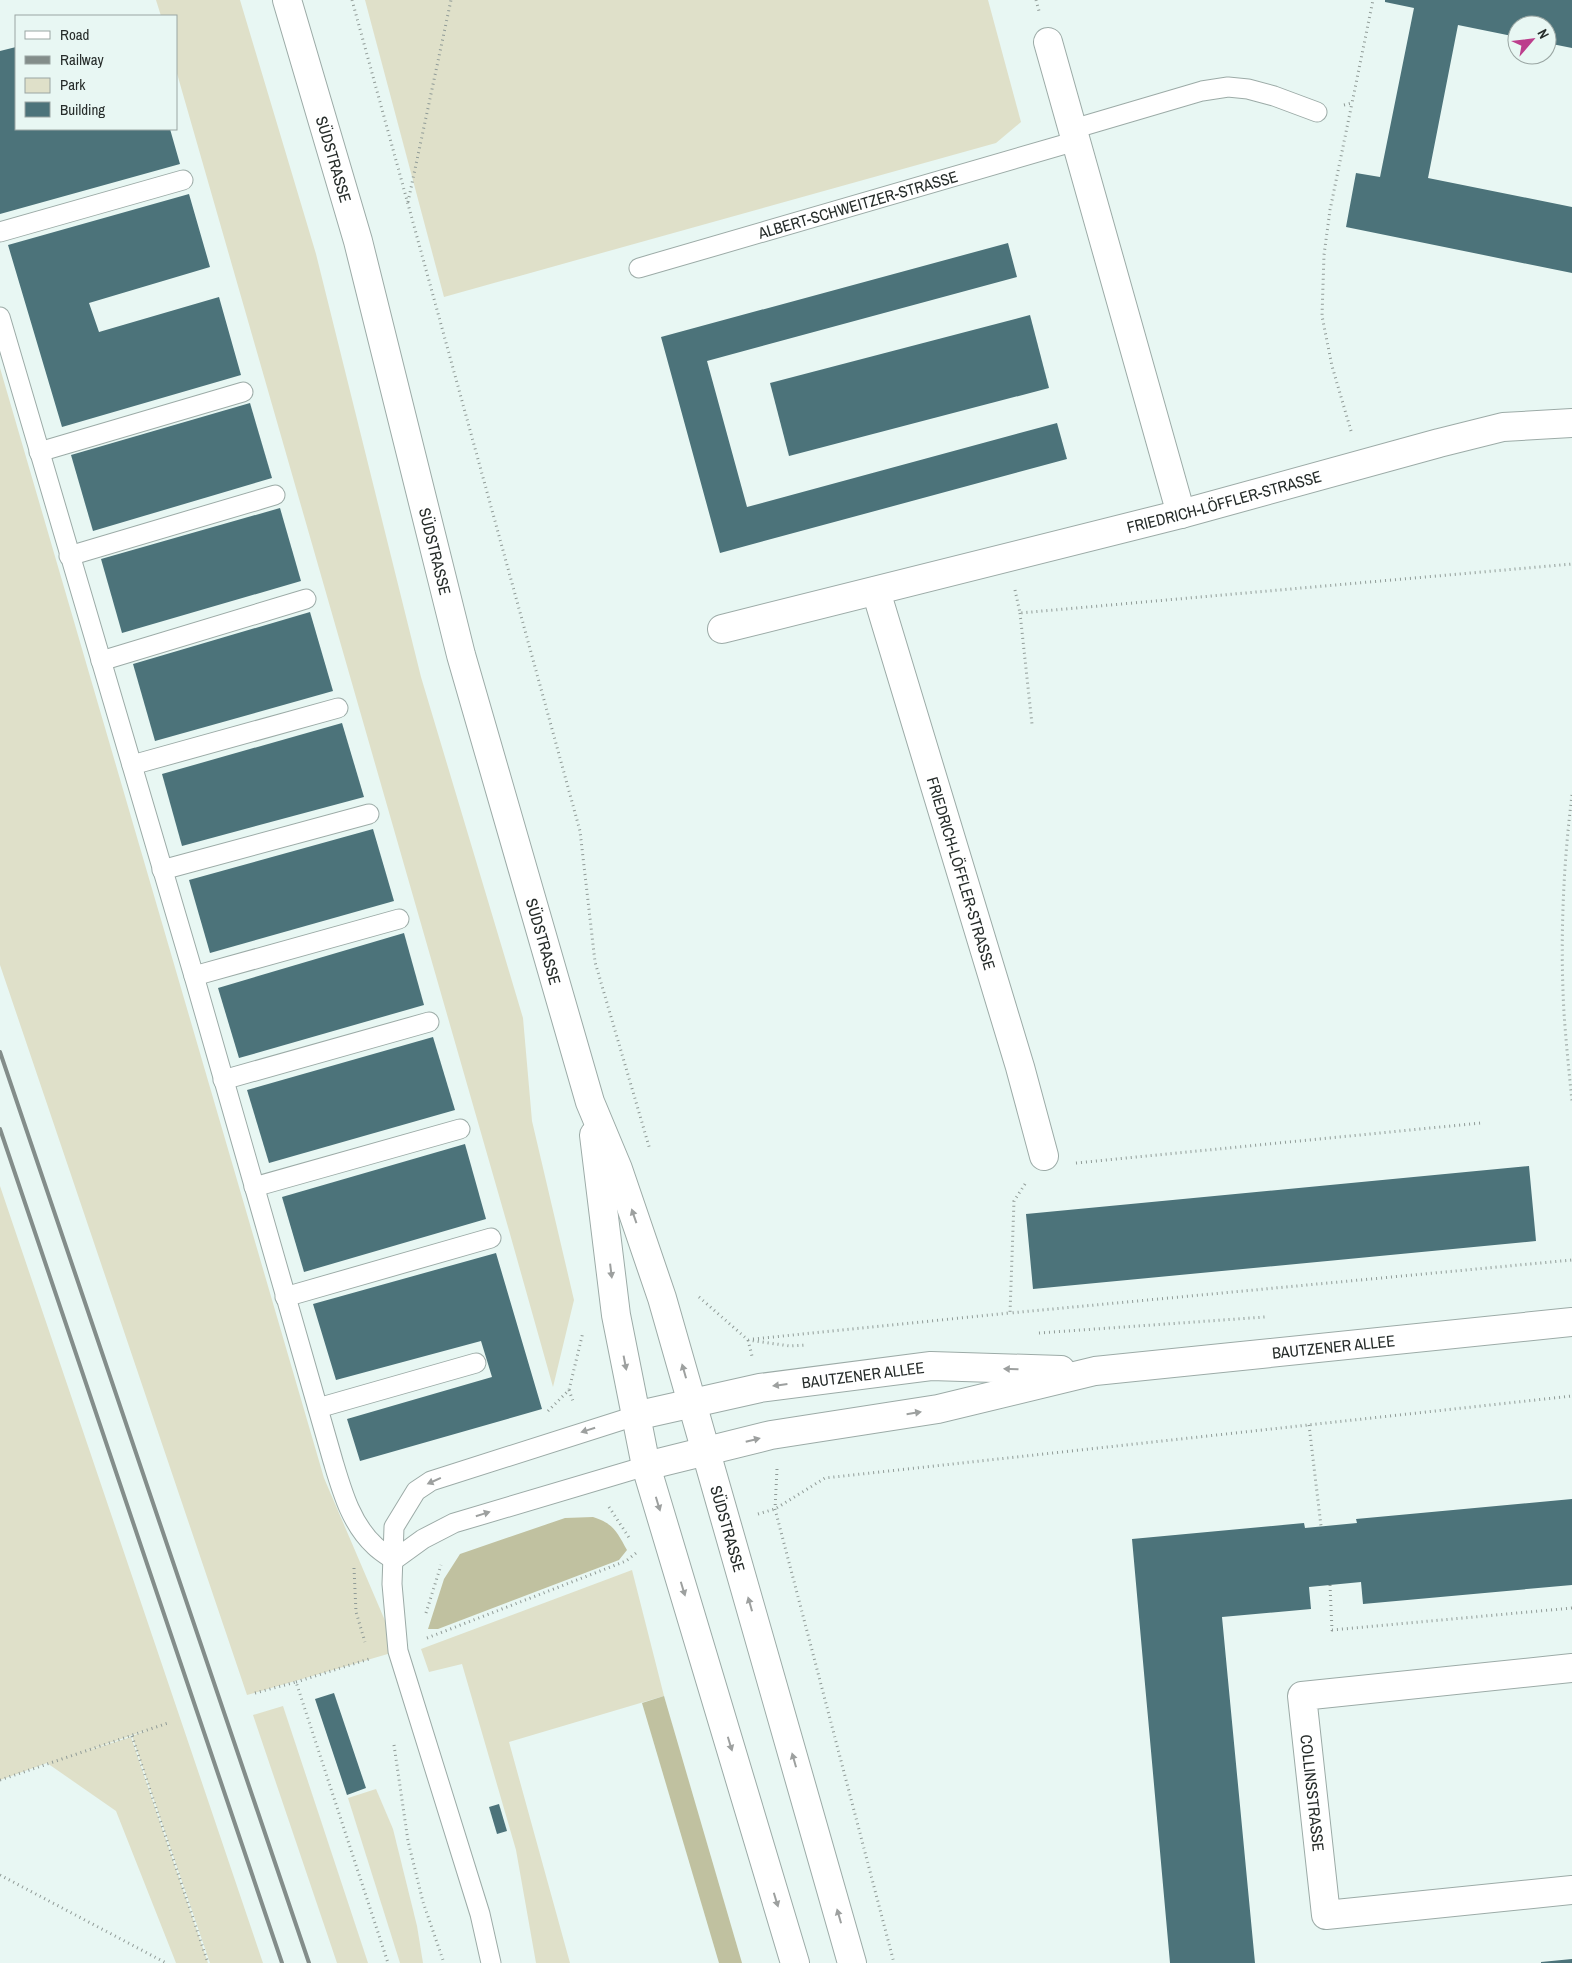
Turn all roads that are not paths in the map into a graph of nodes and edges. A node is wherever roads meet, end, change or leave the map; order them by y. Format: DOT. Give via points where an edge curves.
graph roads {
  1 [pos="287,0"];
  2 [pos="1048,42"];
  3 [pos="1317,112"];
  4 [pos="1075,135"];
  5 [pos="183,180"];
  6 [pos="0,232"];
  7 [pos="639,268"];
  8 [pos="0,317"];
  9 [pos="243,392"];
  10 [pos="1572,423"];
  11 [pos="39,452"];
  12 [pos="274,495"];
  13 [pos="1181,514"];
  14 [pos="69,556"];
  15 [pos="876,591"];
  16 [pos="306,599"];
  17 [pos="722,629"];
  18 [pos="101,661"];
  19 [pos="338,708"];
  20 [pos="132,765"];
  21 [pos="369,814"];
  22 [pos="162,870"];
  23 [pos="399,919"];
  24 [pos="194,976"];
  25 [pos="429,1022"];
  26 [pos="223,1080"];
  27 [pos="590,1102"];
  28 [pos="460,1129"];
  29 [pos="1044,1156"];
  30 [pos="254,1187"];
  31 [pos="491,1238"];
  32 [pos="285,1297"];
  33 [pos="1572,1322"];
  34 [pos="476,1363"];
  35 [pos="1095,1372"];
  36 [pos="693,1402"];
  37 [pos="318,1408"];
  38 [pos="635,1416"];
  39 [pos="706,1452"];
  40 [pos="646,1466"];
  41 [pos="394,1560"];
  42 [pos="1572,1668"];
  43 [pos="1572,1890"];
  44 [pos="491,1963"];
  45 [pos="795,1963"];
  46 [pos="852,1963"];
  1 -- 27 [label="street, SÜDSTRASSE" via="358,241 461,656"];
  2 -- 4 [label="street"];
  3 -- 4 [label="lane, ALBERT-SCHWEITZER-STRASSE" via="1274,96 1228,87 1202,91"];
  4 -- 7 [label="lane, ALBERT-SCHWEITZER-STRASSE"];
  4 -- 13 [label="street"];
  5 -- 6 [label="lane"];
  8 -- 11 [label="lane"];
  9 -- 11 [label="lane"];
  10 -- 13 [label="street, FRIEDRICH-LÖFFLER-STRASSE" via="1503,427"];
  11 -- 14 [label="lane"];
  12 -- 14 [label="lane"];
  13 -- 15 [label="street, FRIEDRICH-LÖFFLER-STRASSE"];
  14 -- 18 [label="lane"];
  15 -- 17 [label="street, FRIEDRICH-LÖFFLER-STRASSE"];
  15 -- 29 [label="street, FRIEDRICH-LÖFFLER-STRASSE"];
  16 -- 18 [label="lane"];
  18 -- 20 [label="lane"];
  19 -- 20 [label="lane"];
  20 -- 22 [label="lane"];
  21 -- 22 [label="lane"];
  22 -- 24 [label="lane"];
  23 -- 24 [label="lane"];
  24 -- 26 [label="lane"];
  25 -- 26 [label="lane"];
  26 -- 30 [label="lane"];
  36 -- 27 [label="street, SÜDSTRASSE, one-way" via="618,1169"];
  27 -- 38 [label="street, SÜDSTRASSE, one-way" via="616,1315"];
  28 -- 30 [label="lane"];
  30 -- 32 [label="lane"];
  31 -- 32 [label="lane"];
  32 -- 37 [label="lane"];
  33 -- 35 [label="street, BAUTZENER ALLEE"];
  34 -- 37 [label="lane"];
  35 -- 36 [label="street, BAUTZENER ALLEE, one-way" via="931,1366 760,1388"];
  39 -- 35 [label="street, BAUTZENER ALLEE, one-way" via="771,1435 938,1409"];
  36 -- 38 [label="street, BAUTZENER ALLEE"];
  36 -- 39 [label="street, SÜDSTRASSE"];
  37 -- 41 [label="lane" via="351,1511 363,1534"];
  38 -- 40 [label="street, SÜDSTRASSE"];
  38 -- 41 [label="lane, one-way" via="431,1481 416,1491 394,1527"];
  39 -- 40 [label="street, BAUTZENER ALLEE"];
  46 -- 39 [label="street, SÜDSTRASSE, one-way"];
  41 -- 40 [label="lane, one-way" via="454,1522"];
  40 -- 45 [label="street, SÜDSTRASSE, one-way"];
  41 -- 44 [label="lane" via="392,1584 398,1651 480,1914"];
  42 -- 43 [label="street, COLLINSSTRASSE" via="1302,1696 1326,1915"];
}
